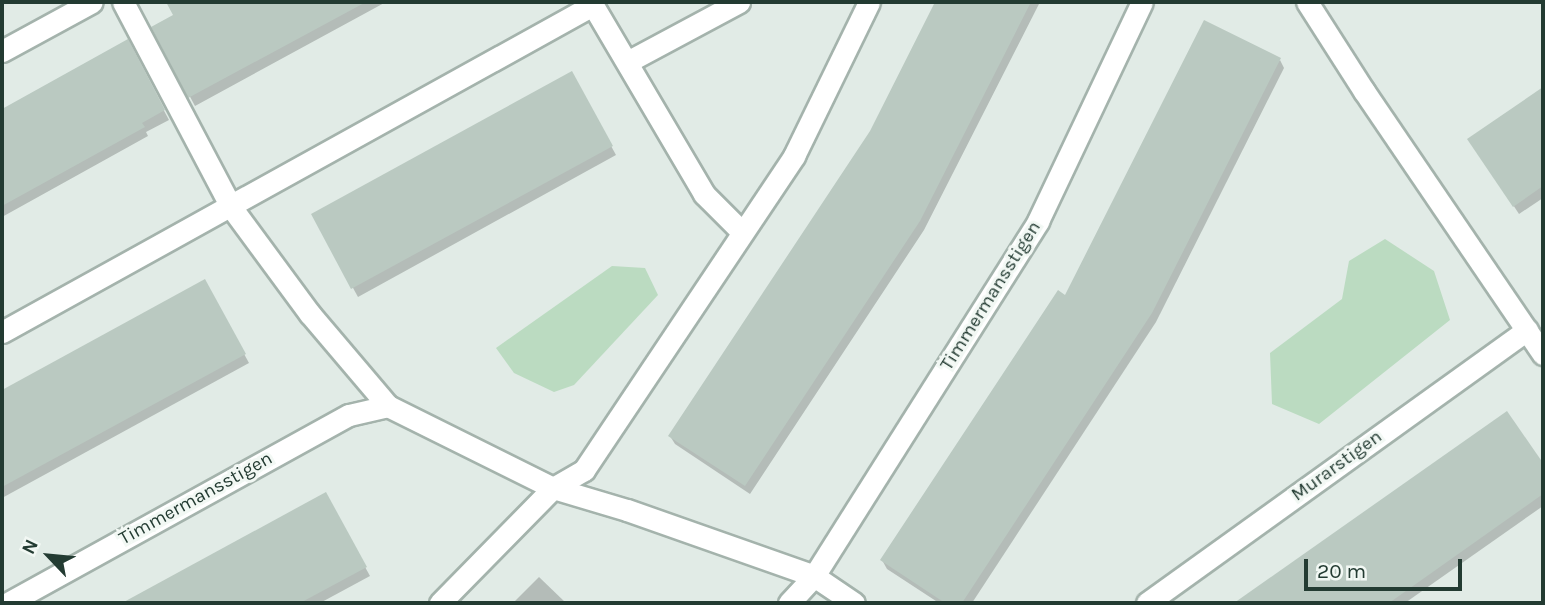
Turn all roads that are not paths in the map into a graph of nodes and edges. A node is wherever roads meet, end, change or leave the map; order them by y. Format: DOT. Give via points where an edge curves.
graph roads {
  1 [pos="92,2"];
  2 [pos="123,2"];
  3 [pos="739,2"];
  4 [pos="869,2"];
  5 [pos="1142,2"];
  6 [pos="1307,2"];
  7 [pos="592,3"];
  8 [pos="2,51"];
  9 [pos="629,61"];
  10 [pos="231,207"];
  11 [pos="742,232"];
  12 [pos="1527,330"];
  13 [pos="2,332"];
  14 [pos="1543,354"];
  15 [pos="388,406"];
  16 [pos="553,488"];
  17 [pos="814,576"];
  18 [pos="8,603"];
  19 [pos="440,603"];
  20 [pos="789,603"];
  21 [pos="854,603"];
  22 [pos="1147,603"];
  1 -- 8 [label="lane"];
  2 -- 10 [label="lane"];
  3 -- 9 [label="lane"];
  4 -- 11 [label="lane" via="794,156"];
  5 -- 17 [label="lane, Timmermansstigen" via="1038,221"];
  6 -- 12 [label="lane"];
  7 -- 9 [label="lane"];
  7 -- 10 [label="lane"];
  9 -- 11 [label="lane" via="705,194"];
  10 -- 13 [label="lane"];
  10 -- 15 [label="lane" via="310,314"];
  11 -- 16 [label="lane" via="584,470"];
  12 -- 14 [label="lane"];
  12 -- 22 [label="lane, Murarstigen"];
  15 -- 16 [label="lane"];
  15 -- 18 [label="lane, Timmermansstigen" via="349,415"];
  16 -- 17 [label="lane"];
  16 -- 19 [label="lane"];
  17 -- 20 [label="lane, Timmermansstigen"];
  17 -- 21 [label="lane"];
}
